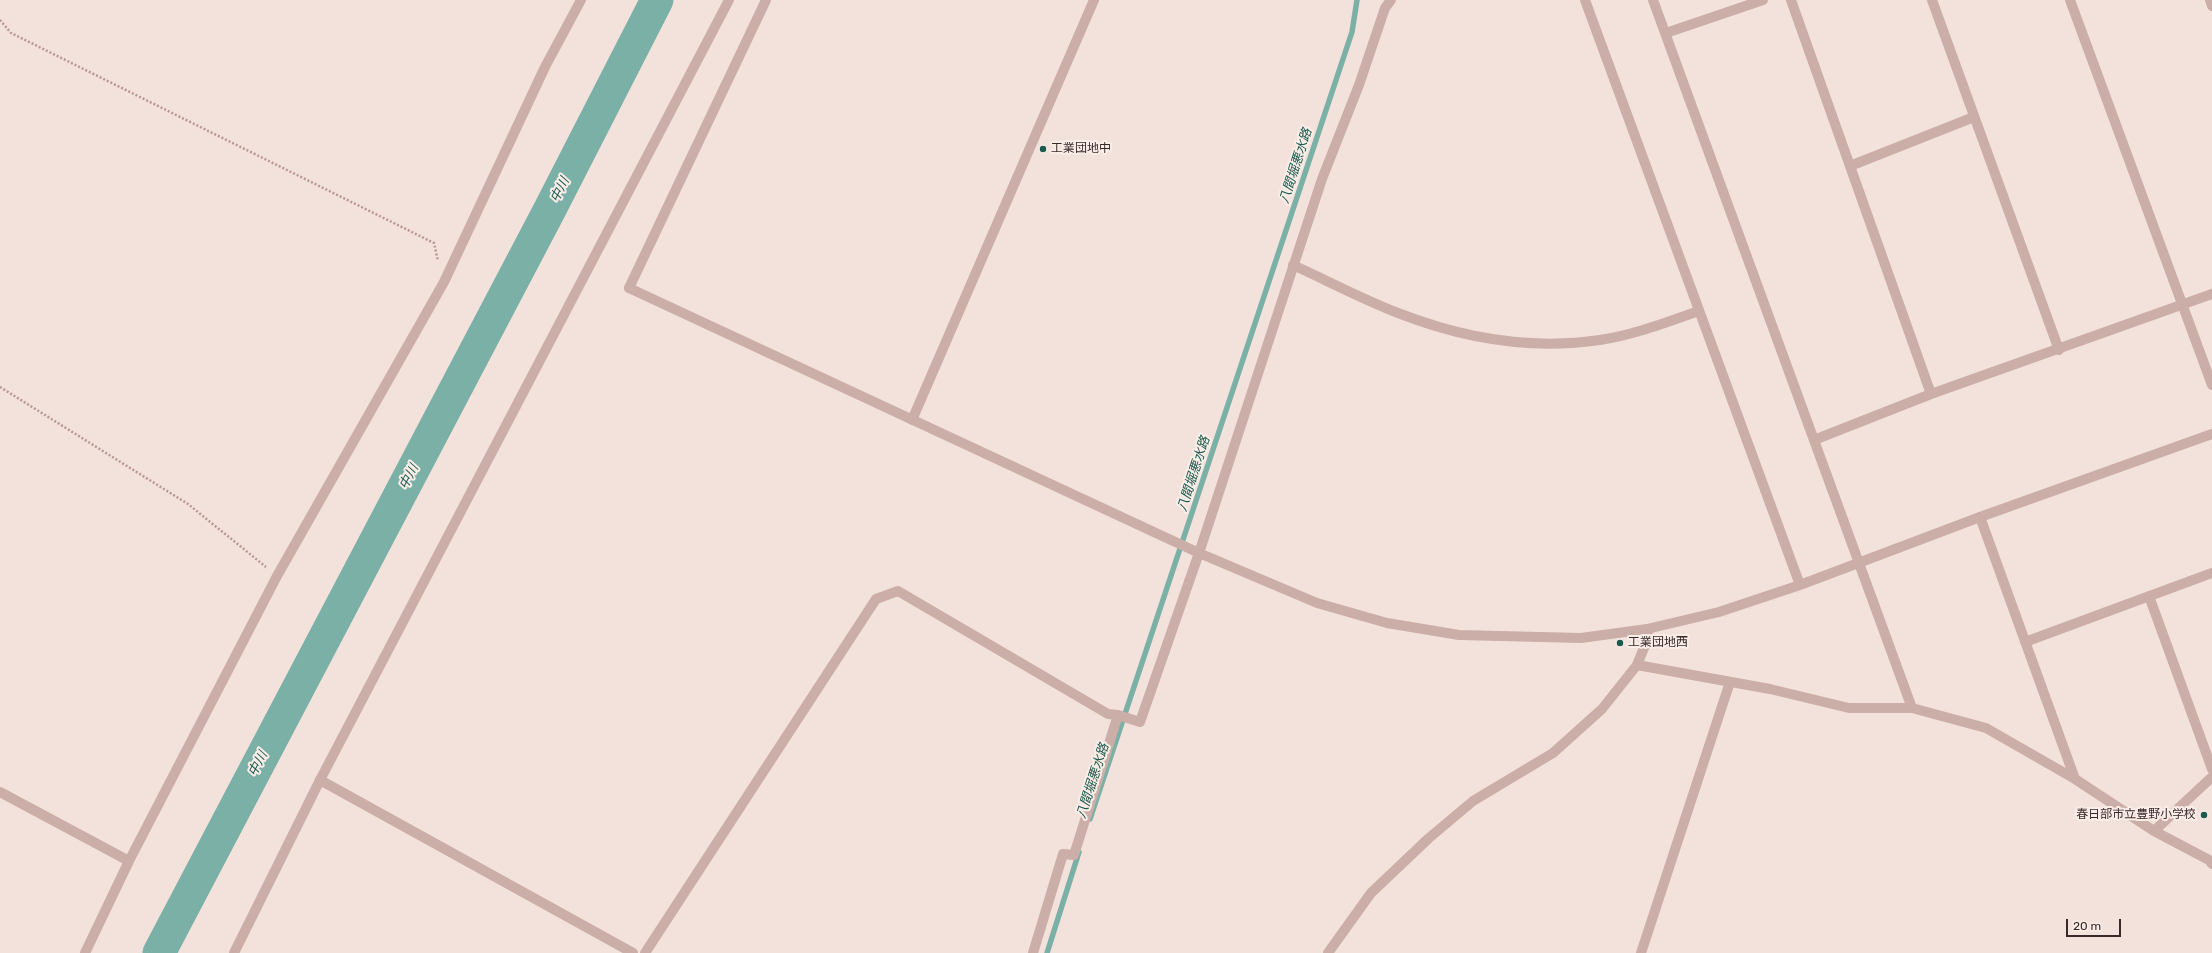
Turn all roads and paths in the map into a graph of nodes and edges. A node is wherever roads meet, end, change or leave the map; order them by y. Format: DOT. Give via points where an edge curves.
graph roads {
  1 [pos="582,0"];
  2 [pos="729,0"];
  3 [pos="766,0"];
  4 [pos="1094,0"];
  5 [pos="1390,0"];
  6 [pos="1585,0"];
  7 [pos="1652,0"];
  8 [pos="1763,0"];
  9 [pos="1791,0"];
  10 [pos="1932,0"];
  11 [pos="2070,0"];
  12 [pos="2210,0"];
  13 [pos="2212,6"];
  14 [pos="0,20"];
  15 [pos="1666,33"];
  16 [pos="1974,117"];
  17 [pos="1850,166"];
  18 [pos="1293,265"];
  19 [pos="444,282"];
  20 [pos="2212,294"];
  21 [pos="2182,305"];
  22 [pos="1699,311"];
  23 [pos="2059,350"];
  24 [pos="2212,385"];
  25 [pos="0,387"];
  26 [pos="1931,394"];
  27 [pos="912,420"];
  28 [pos="2212,434"];
  29 [pos="1814,440"];
  30 [pos="1980,517"];
  31 [pos="1196,552"];
  32 [pos="1858,564"];
  33 [pos="2212,573"];
  34 [pos="277,576"];
  35 [pos="1800,585"];
  36 [pos="2149,596"];
  37 [pos="1647,629"];
  38 [pos="2025,642"];
  39 [pos="1637,665"];
  40 [pos="1730,682"];
  41 [pos="1912,708"];
  42 [pos="1119,715"];
  43 [pos="2212,769"];
  44 [pos="2212,777"];
  45 [pos="2075,779"];
  46 [pos="320,780"];
  47 [pos="0,792"];
  48 [pos="2154,831"];
  49 [pos="130,861"];
  50 [pos="2212,864"];
  51 [pos="84,953"];
  52 [pos="234,953"];
  53 [pos="633,953"];
  54 [pos="645,953"];
  55 [pos="1033,953"];
  56 [pos="1328,953"];
  57 [pos="1641,953"];
  1 -- 19 [label="street" via="545,67"];
  2 -- 46 [label="street"];
  3 -- 27 [label="street" via="629,288"];
  4 -- 27 [label="street"];
  5 -- 18 [label="street" via="1322,179"];
  6 -- 22 [label="street"];
  7 -- 15 [label="street"];
  8 -- 15 [label="street"];
  9 -- 17 [label="street"];
  10 -- 16 [label="street"];
  11 -- 21 [label="street"];
  12 -- 13 [label="street"];
  14 -- 19 [label="path" via="11,33 434,243"];
  15 -- 29 [label="street"];
  16 -- 17 [label="street"];
  16 -- 23 [label="street"];
  17 -- 26 [label="street"];
  18 -- 22 [label="street" via="1397,313 1482,338 1562,344 1601,340 1646,329"];
  18 -- 31 [label="street"];
  19 -- 34 [label="street"];
  20 -- 21 [label="street"];
  21 -- 23 [label="street"];
  21 -- 24 [label="street"];
  22 -- 35 [label="street"];
  23 -- 26 [label="street"];
  25 -- 34 [label="path" via="188,504"];
  26 -- 29 [label="street"];
  27 -- 31 [label="street"];
  28 -- 30 [label="street"];
  29 -- 32 [label="street"];
  30 -- 32 [label="street"];
  30 -- 38 [label="street"];
  31 -- 37 [label="street" via="1317,603 1387,623 1459,635 1581,638"];
  31 -- 42 [label="street" via="1140,722"];
  32 -- 35 [label="street"];
  32 -- 41 [label="street"];
  33 -- 36 [label="street"];
  34 -- 49 [label="street"];
  35 -- 37 [label="street" via="1719,612"];
  36 -- 38 [label="street"];
  36 -- 43 [label="street"];
  37 -- 39 [label="street" via="1648,638"];
  38 -- 45 [label="street"];
  39 -- 40 [label="street"];
  39 -- 56 [label="street" via="1602,709 1553,753 1473,801 1429,838 1371,893"];
  40 -- 41 [label="street" via="1849,708"];
  40 -- 57 [label="street"];
  41 -- 45 [label="street" via="1986,728"];
  42 -- 54 [label="street" via="1108,714 898,591 876,599"];
  42 -- 55 [label="street" via="1074,855 1063,854"];
  44 -- 48 [label="street"];
  45 -- 48 [label="street"];
  46 -- 52 [label="street"];
  46 -- 53 [label="street"];
  47 -- 49 [label="street"];
  48 -- 50 [label="street" via="2202,856"];
  49 -- 51 [label="street"];
}
